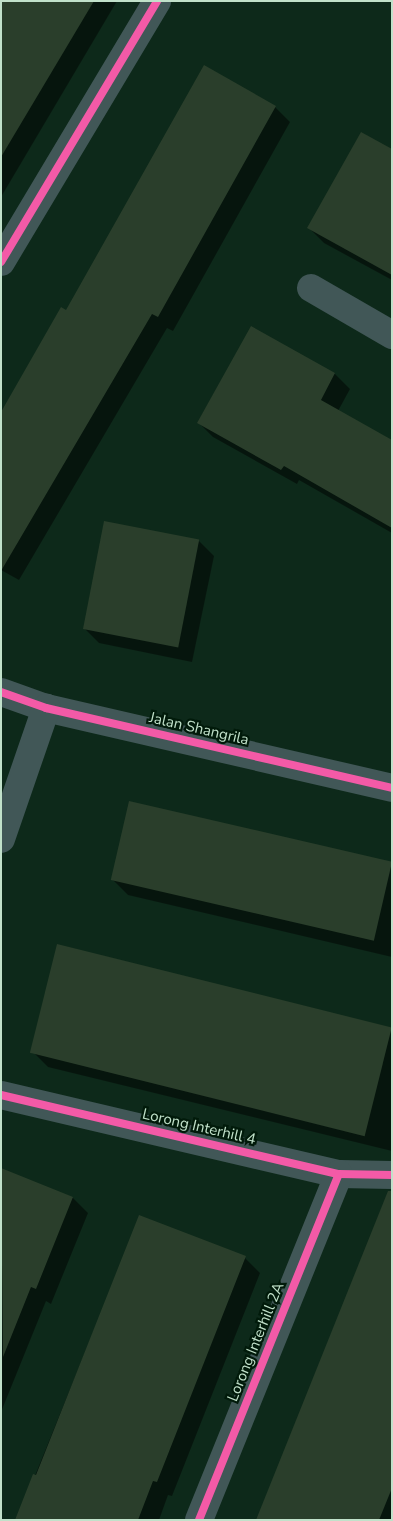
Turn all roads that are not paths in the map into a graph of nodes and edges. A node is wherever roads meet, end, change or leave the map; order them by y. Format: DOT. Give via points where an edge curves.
graph roads {
  1 [pos="157,1"];
  2 [pos="1,262"];
  3 [pos="311,288"];
  4 [pos="392,335"];
  5 [pos="1,692"];
  6 [pos="46,708"];
  7 [pos="392,788"];
  8 [pos="1,839"];
  9 [pos="1,1095"];
  10 [pos="338,1174"];
  11 [pos="392,1175"];
  12 [pos="199,1520"];
  1 -- 2 [label="street"];
  3 -- 4 [label="street"];
  5 -- 6 [label="street, Jalan Shangrila"];
  6 -- 7 [label="street, Jalan Shangrila"];
  6 -- 8 [label="street"];
  9 -- 10 [label="street, Lorong Interhill 4"];
  10 -- 11 [label="street, Lorong Interhill 4"];
  10 -- 12 [label="street, Lorong Interhill 2A"];
}
